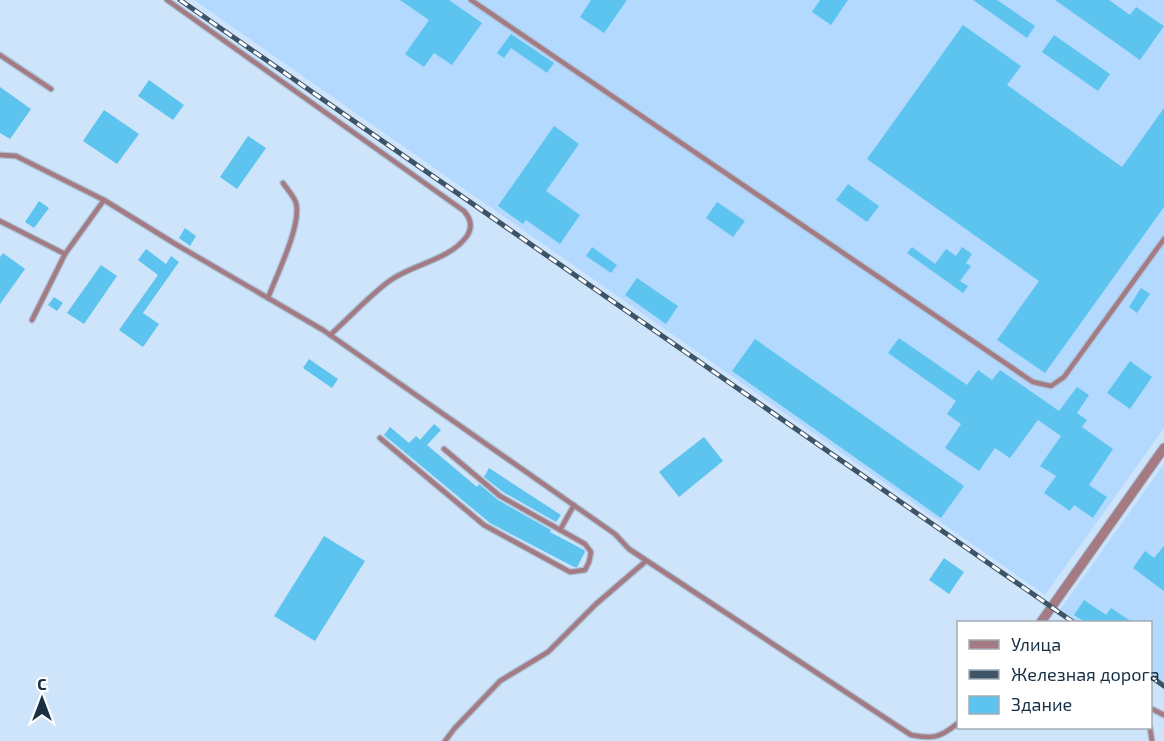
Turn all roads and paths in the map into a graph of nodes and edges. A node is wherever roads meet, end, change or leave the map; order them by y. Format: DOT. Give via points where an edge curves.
graph roads {
  1 [pos="167,0"];
  2 [pos="471,0"];
  3 [pos="0,54"];
  4 [pos="51,89"];
  5 [pos="0,155"];
  6 [pos="283,183"];
  7 [pos="104,200"];
  8 [pos="0,221"];
  9 [pos="1164,239"];
  10 [pos="65,254"];
  11 [pos="268,298"];
  12 [pos="32,320"];
  13 [pos="330,335"];
  14 [pos="380,438"];
  15 [pos="1164,448"];
  16 [pos="444,449"];
  17 [pos="574,505"];
  18 [pos="560,530"];
  19 [pos="646,561"];
  20 [pos="1042,621"];
  21 [pos="957,724"];
  22 [pos="911,735"];
  23 [pos="932,740"];
  24 [pos="446,741"];
  25 [pos="907,741"];
  1 -- 13 [label="lane" via="470,218 468,235 453,249 389,281"];
  2 -- 9 [label="lane" via="1033,382 1050,386 1064,377"];
  3 -- 4 [label="lane"];
  5 -- 7 [label="lane" via="16,156"];
  6 -- 11 [label="lane" via="296,202 296,213 292,236"];
  7 -- 10 [label="lane"];
  7 -- 11 [label="lane"];
  8 -- 10 [label="lane"];
  10 -- 12 [label="lane"];
  11 -- 13 [label="lane"];
  13 -- 17 [label="lane"];
  14 -- 18 [label="lane" via="484,525 570,572 585,570 591,552 585,544"];
  15 -- 20 [label="street"];
  16 -- 18 [label="lane" via="500,496"];
  17 -- 18 [label="lane"];
  17 -- 19 [label="lane"];
  19 -- 22 [label="lane"];
  19 -- 24 [label="lane" via="548,652 500,681"];
  21 -- 23 [label="lane"];
  22 -- 23 [label="lane"];
  22 -- 25 [label="lane"];
}
